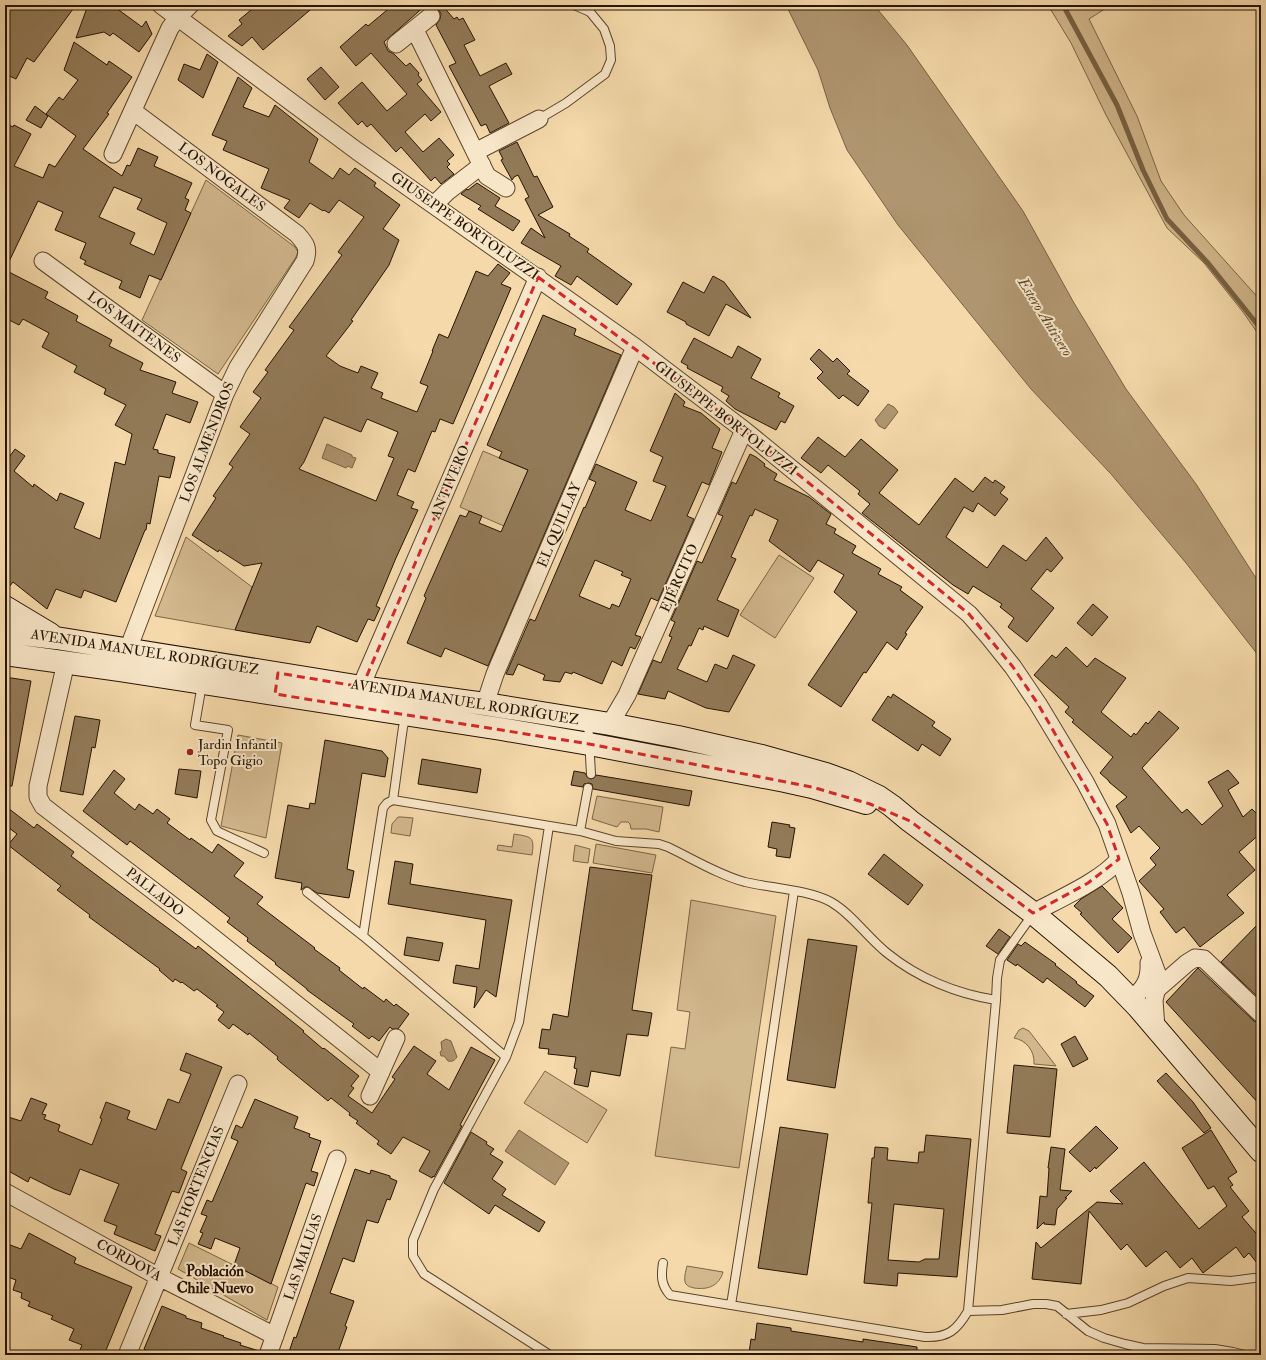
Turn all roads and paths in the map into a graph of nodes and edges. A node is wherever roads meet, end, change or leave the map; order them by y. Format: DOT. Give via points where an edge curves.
graph roads {
  1 [pos="161,5"];
  2 [pos="190,5"];
  3 [pos="574,5"];
  4 [pos="432,16"];
  5 [pos="178,18"];
  6 [pos="414,30"];
  7 [pos="396,44"];
  8 [pos="133,111"];
  9 [pos="539,120"];
  10 [pos="113,154"];
  11 [pos="478,158"];
  12 [pos="506,188"];
  13 [pos="434,205"];
  14 [pos="307,247"];
  15 [pos="43,261"];
  16 [pos="538,277"];
  17 [pos="636,347"];
  18 [pos="225,394"];
  19 [pos="744,430"];
  20 [pos="5,607"];
  21 [pos="5,632"];
  22 [pos="56,638"];
  23 [pos="128,649"];
  24 [pos="5,654"];
  25 [pos="66,662"];
  26 [pos="120,670"];
  27 [pos="278,673"];
  28 [pos="202,683"];
  29 [pos="362,687"];
  30 [pos="275,694"];
  31 [pos="408,704"];
  32 [pos="494,706"];
  33 [pos="354,707"];
  34 [pos="588,720"];
  35 [pos="610,724"];
  36 [pos="501,729"];
  37 [pos="589,744"];
  38 [pos="591,774"];
  39 [pos="588,788"];
  40 [pos="393,800"];
  41 [pos="910,821"];
  42 [pos="549,826"];
  43 [pos="580,831"];
  44 [pos="264,853"];
  45 [pos="1119,859"];
  46 [pos="307,892"];
  47 [pos="794,892"];
  48 [pos="1033,913"];
  49 [pos="363,936"];
  50 [pos="1149,953"];
  51 [pos="1156,990"];
  52 [pos="996,1000"];
  53 [pos="1131,1000"];
  54 [pos="1261,1014"];
  55 [pos="1156,1028"];
  56 [pos="396,1038"];
  57 [pos="506,1057"];
  58 [pos="381,1072"];
  59 [pos="238,1084"];
  60 [pos="370,1096"];
  61 [pos="1261,1151"];
  62 [pos="337,1159"];
  63 [pos="5,1193"];
  64 [pos="663,1263"];
  65 [pos="159,1277"];
  66 [pos="1254,1278"];
  67 [pos="731,1305"];
  68 [pos="968,1311"];
  69 [pos="1066,1314"];
  70 [pos="275,1336"];
  71 [pos="1144,1352"];
  72 [pos="127,1355"];
  73 [pos="268,1355"];
  74 [pos="550,1355"];
  75 [pos="1245,1355"];
  1 -- 5 [label="street, GIUSEPPE BORTOLUZZI"];
  2 -- 5 [label="street"];
  3 -- 9 [label="lane" via="590,12 604,29 610,46 611,60 605,74"];
  4 -- 6 [label="street"];
  5 -- 8 [label="street" via="170,28"];
  5 -- 13 [label="street, GIUSEPPE BORTOLUZZI"];
  6 -- 7 [label="street"];
  6 -- 11 [label="street"];
  8 -- 10 [label="street"];
  8 -- 14 [label="street, LOS NOGALES" via="297,234"];
  9 -- 11 [label="street"];
  11 -- 12 [label="street" via="487,176"];
  11 -- 13 [label="street"];
  13 -- 16 [label="street, GIUSEPPE BORTOLUZZI"];
  14 -- 18 [label="street, LOS ALMENDROS" via="305,261 238,367"];
  15 -- 18 [label="street, LOS MAITENES"];
  16 -- 17 [label="street, GIUSEPPE BORTOLUZZI"];
  16 -- 29 [label="street, ANTIVERO"];
  17 -- 19 [label="street, GIUSEPPE BORTOLUZZI"];
  17 -- 32 [label="street, EL QUILLAY" via="495,674"];
  18 -- 23 [label="street, LOS ALMENDROS"];
  19 -- 35 [label="street, EJÉRCITO" via="627,695"];
  19 -- 45 [label="street, GIUSEPPE BORTOLUZZI" via="969,614 990,637 1038,704 1085,782 1107,824"];
  20 -- 22 [label="main road"];
  21 -- 22 [label="main road, AVENIDA MANUEL RODRÍGUEZ"];
  22 -- 23 [label="main road, AVENIDA MANUEL RODRÍGUEZ"];
  23 -- 26 [label="street, LOS ALMENDROS"];
  23 -- 27 [label="main road, AVENIDA MANUEL RODRÍGUEZ"];
  24 -- 25 [label="main road, AVENIDA MANUEL RODRÍGUEZ"];
  25 -- 26 [label="main road, AVENIDA MANUEL RODRÍGUEZ"];
  25 -- 58 [label="street, PALLADO" via="38,786 38,797 43,806"];
  26 -- 28 [label="main road, AVENIDA MANUEL RODRÍGUEZ"];
  27 -- 29 [label="main road, AVENIDA MANUEL RODRÍGUEZ"];
  27 -- 30 [label="main road"];
  28 -- 30 [label="main road, AVENIDA MANUEL RODRÍGUEZ"];
  28 -- 44 [label="lane" via="195,725 228,730 211,820 217,831"];
  29 -- 31 [label="main road, AVENIDA MANUEL RODRÍGUEZ"];
  29 -- 33 [label="street, ANTIVERO"];
  30 -- 33 [label="main road, AVENIDA MANUEL RODRÍGUEZ"];
  31 -- 32 [label="main road, AVENIDA MANUEL RODRÍGUEZ"];
  31 -- 33 [label="main road, AVENIDA MANUEL RODRÍGUEZ"];
  31 -- 36 [label="main road, AVENIDA MANUEL RODRÍGUEZ"];
  31 -- 40 [label="lane"];
  32 -- 34 [label="main road, AVENIDA MANUEL RODRÍGUEZ"];
  32 -- 36 [label="main road"];
  34 -- 35 [label="main road, AVENIDA MANUEL RODRÍGUEZ"];
  34 -- 37 [label="lane"];
  35 -- 41 [label="main road, AVENIDA MANUEL RODRÍGUEZ" via="755,754 826,774 869,792"];
  36 -- 37 [label="main road, AVENIDA MANUEL RODRÍGUEZ"];
  37 -- 38 [label="lane"];
  37 -- 41 [label="main road, AVENIDA MANUEL RODRÍGUEZ" via="812,787 870,804"];
  39 -- 43 [label="lane"];
  40 -- 42 [label="lane"];
  40 -- 49 [label="lane" via="386,803 383,808"];
  41 -- 48 [label="main road, AVENIDA MANUEL RODRÍGUEZ"];
  42 -- 43 [label="lane"];
  42 -- 57 [label="lane" via="519,1022"];
  43 -- 47 [label="lane" via="622,842 658,844 736,879"];
  45 -- 48 [label="street" via="1114,866 1088,883"];
  45 -- 50 [label="street, GIUSEPPE BORTOLUZZI"];
  46 -- 49 [label="lane"];
  47 -- 52 [label="lane" via="814,895 830,902 886,953 930,980 975,997"];
  47 -- 67 [label="lane"];
  48 -- 52 [label="lane" via="1000,960"];
  48 -- 53 [label="main road, AVENIDA MANUEL RODRÍGUEZ" via="1108,976"];
  49 -- 57 [label="lane"];
  50 -- 51 [label="street" via="1158,976"];
  50 -- 53 [label="street" via="1150,972 1147,982"];
  51 -- 54 [label="street" via="1187,963 1196,958 1204,959"];
  51 -- 55 [label="street"];
  52 -- 68 [label="lane"];
  53 -- 55 [label="main road, AVENIDA MANUEL RODRÍGUEZ"];
  55 -- 61 [label="main road, AVENIDA MANUEL RODRÍGUEZ"];
  56 -- 58 [label="street"];
  57 -- 74 [label="lane" via="434,1189 413,1240 413,1256 424,1274"];
  58 -- 60 [label="street"];
  59 -- 65 [label="street, LAS HORTENCIAS"];
  62 -- 70 [label="street, LAS MALUAS"];
  63 -- 65 [label="street, CORDOVA"];
  64 -- 67 [label="lane" via="661,1278 665,1290 670,1295"];
  65 -- 70 [label="street, CORDOVA"];
  65 -- 72 [label="street, LAS HORTENCIAS"];
  66 -- 69 [label="lane" via="1231,1281 1188,1278 1128,1303 1101,1310"];
  67 -- 68 [label="lane" via="925,1337 937,1337 949,1332 960,1324"];
  68 -- 69 [label="lane" via="1002,1310 1046,1304 1057,1306"];
  69 -- 71 [label="lane" via="1088,1331"];
  70 -- 73 [label="street, LAS MALUAS"];
  71 -- 75 [label="lane" via="1215,1349"];
}
